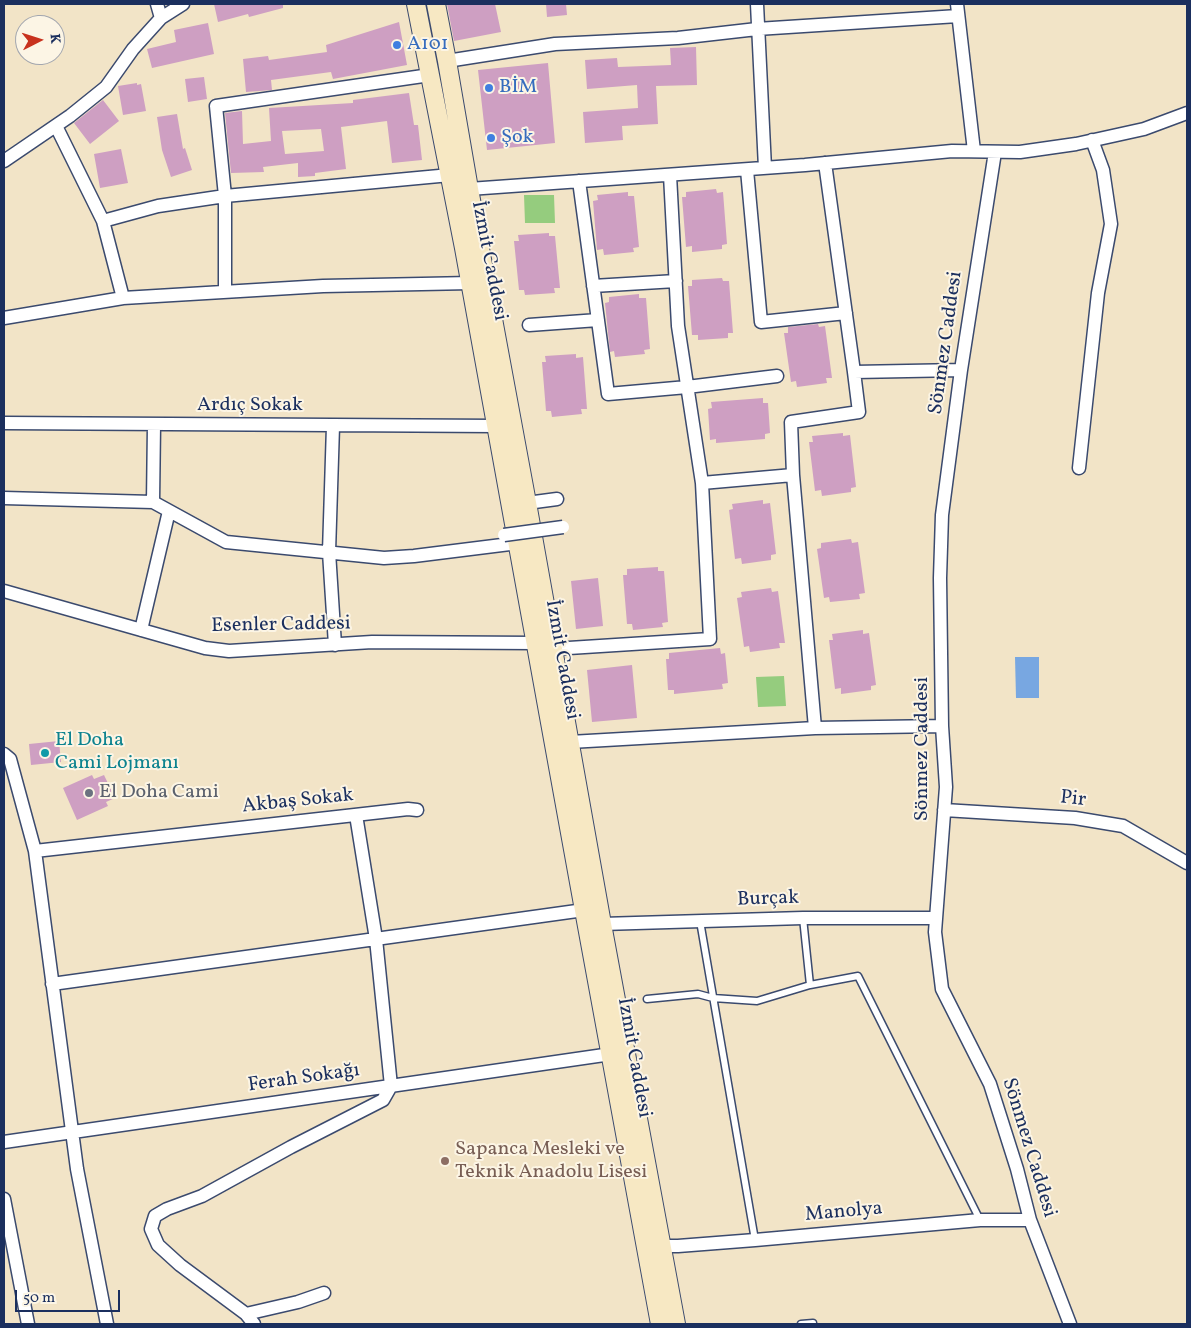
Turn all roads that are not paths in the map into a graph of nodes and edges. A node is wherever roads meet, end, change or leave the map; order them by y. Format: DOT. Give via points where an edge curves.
graph roads {
  1 [pos="158,4"];
  2 [pos="183,4"];
  3 [pos="416,4"];
  4 [pos="436,4"];
  5 [pos="757,4"];
  6 [pos="958,10"];
  7 [pos="161,18"];
  8 [pos="757,29"];
  9 [pos="447,61"];
  10 [pos="430,75"];
  11 [pos="1187,114"];
  12 [pos="56,126"];
  13 [pos="1092,140"];
  14 [pos="974,151"];
  15 [pos="995,152"];
  16 [pos="4,160"];
  17 [pos="825,164"];
  18 [pos="765,168"];
  19 [pos="747,170"];
  20 [pos="450,175"];
  21 [pos="670,175"];
  22 [pos="579,181"];
  23 [pos="468,190"];
  24 [pos="224,196"];
  25 [pos="103,220"];
  26 [pos="676,280"];
  27 [pos="471,283"];
  28 [pos="593,286"];
  29 [pos="225,292"];
  30 [pos="123,298"];
  31 [pos="846,313"];
  32 [pos="4,318"];
  33 [pos="598,320"];
  34 [pos="530,324"];
  35 [pos="961,370"];
  36 [pos="854,372"];
  37 [pos="777,376"];
  38 [pos="687,387"];
  39 [pos="4,423"];
  40 [pos="154,425"];
  41 [pos="333,426"];
  42 [pos="497,426"];
  43 [pos="1080,468"];
  44 [pos="793,475"];
  45 [pos="702,483"];
  46 [pos="4,498"];
  47 [pos="557,499"];
  48 [pos="153,502"];
  49 [pos="527,503"];
  50 [pos="170,512"];
  51 [pos="563,527"];
  52 [pos="460,536"];
  53 [pos="511,538"];
  54 [pos="461,550"];
  55 [pos="329,552"];
  56 [pos="4,591"];
  57 [pos="141,630"];
  58 [pos="536,643"];
  59 [pos="335,644"];
  60 [pos="553,649"];
  61 [pos="942,726"];
  62 [pos="815,728"];
  63 [pos="570,742"];
  64 [pos="4,754"];
  65 [pos="417,810"];
  66 [pos="944,810"];
  67 [pos="356,815"];
  68 [pos="35,851"];
  69 [pos="1187,862"];
  70 [pos="584,910"];
  71 [pos="803,918"];
  72 [pos="936,918"];
  73 [pos="700,921"];
  74 [pos="602,924"];
  75 [pos="376,938"];
  76 [pos="52,984"];
  77 [pos="810,985"];
  78 [pos="714,998"];
  79 [pos="647,999"];
  80 [pos="610,1054"];
  81 [pos="391,1086"];
  82 [pos="72,1132"];
  83 [pos="4,1142"];
  84 [pos="4,1199"];
  85 [pos="980,1220"];
  86 [pos="1030,1220"];
  87 [pos="755,1240"];
  88 [pos="662,1246"];
  89 [pos="324,1293"];
  90 [pos="250,1319"];
  91 [pos="813,1323"];
  92 [pos="28,1324"];
  93 [pos="107,1324"];
  94 [pos="660,1324"];
  95 [pos="676,1324"];
  96 [pos="801,1324"];
  97 [pos="1070,1324"];
  1 -- 7 [label="street"];
  2 -- 7 [label="street"];
  3 -- 10 [label="main road, İzmit Caddesi"];
  4 -- 9 [label="main road, İzmit Caddesi"];
  5 -- 8 [label="street"];
  6 -- 8 [label="street"];
  6 -- 14 [label="street"];
  7 -- 12 [label="street" via="133,49 106,87"];
  8 -- 9 [label="street" via="678,38 555,44"];
  8 -- 18 [label="street"];
  9 -- 23 [label="main road, İzmit Caddesi"];
  10 -- 20 [label="main road, İzmit Caddesi"];
  10 -- 24 [label="street" via="216,106"];
  11 -- 13 [label="street" via="1144,129"];
  12 -- 16 [label="street"];
  12 -- 25 [label="street"];
  13 -- 15 [label="street" via="1020,152"];
  13 -- 43 [label="street" via="1104,170 1111,224 1098,293"];
  14 -- 15 [label="street"];
  14 -- 17 [label="street"];
  15 -- 35 [label="street, Sönmez Caddesi"];
  17 -- 18 [label="street"];
  17 -- 31 [label="street"];
  18 -- 19 [label="street"];
  19 -- 21 [label="street"];
  19 -- 31 [label="street" via="761,322"];
  20 -- 24 [label="street"];
  20 -- 27 [label="main road, İzmit Caddesi"];
  21 -- 22 [label="street"];
  21 -- 26 [label="street"];
  22 -- 23 [label="street"];
  22 -- 28 [label="street"];
  23 -- 49 [label="main road, İzmit Caddesi"];
  24 -- 25 [label="street" via="158,206"];
  24 -- 29 [label="street"];
  25 -- 30 [label="street"];
  26 -- 28 [label="street"];
  26 -- 38 [label="street" via="678,326"];
  27 -- 29 [label="street"];
  27 -- 42 [label="main road, İzmit Caddesi"];
  28 -- 33 [label="street"];
  29 -- 30 [label="street"];
  30 -- 32 [label="street"];
  31 -- 36 [label="street"];
  33 -- 34 [label="street"];
  33 -- 38 [label="street" via="608,394"];
  35 -- 36 [label="street"];
  35 -- 61 [label="street, Sönmez Caddesi" via="942,515"];
  36 -- 44 [label="street" via="859,412 791,422"];
  37 -- 38 [label="street"];
  38 -- 45 [label="street"];
  39 -- 40 [label="street, Ardıç Sokak"];
  40 -- 41 [label="street, Ardıç Sokak"];
  40 -- 48 [label="street"];
  41 -- 42 [label="street, Ardıç Sokak"];
  41 -- 55 [label="street"];
  42 -- 53 [label="main road, İzmit Caddesi"];
  44 -- 45 [label="street"];
  44 -- 62 [label="street"];
  45 -- 60 [label="street" via="710,639"];
  46 -- 48 [label="street"];
  47 -- 49 [label="street"];
  48 -- 50 [label="street"];
  49 -- 60 [label="main road, İzmit Caddesi"];
  50 -- 55 [label="street" via="226,542"];
  50 -- 57 [label="street"];
  51 -- 53 [label="street, bridge"];
  52 -- 54 [label="street"];
  53 -- 54 [label="street"];
  53 -- 58 [label="main road, İzmit Caddesi"];
  54 -- 55 [label="street" via="384,558"];
  55 -- 59 [label="street"];
  56 -- 57 [label="street, Esenler Caddesi"];
  57 -- 59 [label="street, Esenler Caddesi" via="205,648 229,651"];
  58 -- 59 [label="street, Esenler Caddesi"];
  58 -- 70 [label="main road, İzmit Caddesi"];
  60 -- 63 [label="main road, İzmit Caddesi"];
  61 -- 62 [label="street"];
  61 -- 66 [label="street, Sönmez Caddesi" via="946,787"];
  62 -- 63 [label="street"];
  63 -- 74 [label="main road, İzmit Caddesi"];
  64 -- 68 [label="street" via="10,759"];
  65 -- 67 [label="street, Akbaş Sokak"];
  66 -- 69 [label="street, Pir" via="1075,818 1123,826"];
  66 -- 72 [label="street, Sönmez Caddesi"];
  67 -- 68 [label="street, Akbaş Sokak"];
  67 -- 75 [label="street"];
  68 -- 76 [label="street"];
  70 -- 75 [label="street"];
  70 -- 80 [label="main road, İzmit Caddesi"];
  71 -- 72 [label="street, Burçak"];
  71 -- 73 [label="street, Burçak"];
  71 -- 77 [label="lane"];
  72 -- 86 [label="street, Sönmez Caddesi" via="942,988 990,1084"];
  73 -- 74 [label="street, Burçak"];
  73 -- 78 [label="lane"];
  74 -- 88 [label="main road, İzmit Caddesi"];
  75 -- 76 [label="street"];
  75 -- 81 [label="street"];
  76 -- 82 [label="street"];
  77 -- 78 [label="lane" via="757,1001"];
  77 -- 85 [label="lane" via="858,976"];
  78 -- 79 [label="lane" via="698,994"];
  78 -- 87 [label="lane"];
  80 -- 81 [label="street, Ferah Sokağı"];
  80 -- 94 [label="main road, İzmit Caddesi"];
  81 -- 82 [label="street, Ferah Sokağı"];
  81 -- 90 [label="street" via="383,1100 202,1196 155,1216 151,1229 158,1245"];
  82 -- 83 [label="street, Ferah Sokağı"];
  82 -- 93 [label="street"];
  84 -- 92 [label="street"];
  85 -- 86 [label="street, Manolya"];
  85 -- 87 [label="street, Manolya"];
  86 -- 97 [label="street, Sönmez Caddesi"];
  87 -- 88 [label="street, Manolya"];
  88 -- 95 [label="main road, İzmit Caddesi"];
  89 -- 90 [label="street"];
  91 -- 96 [label="lane"];
}
